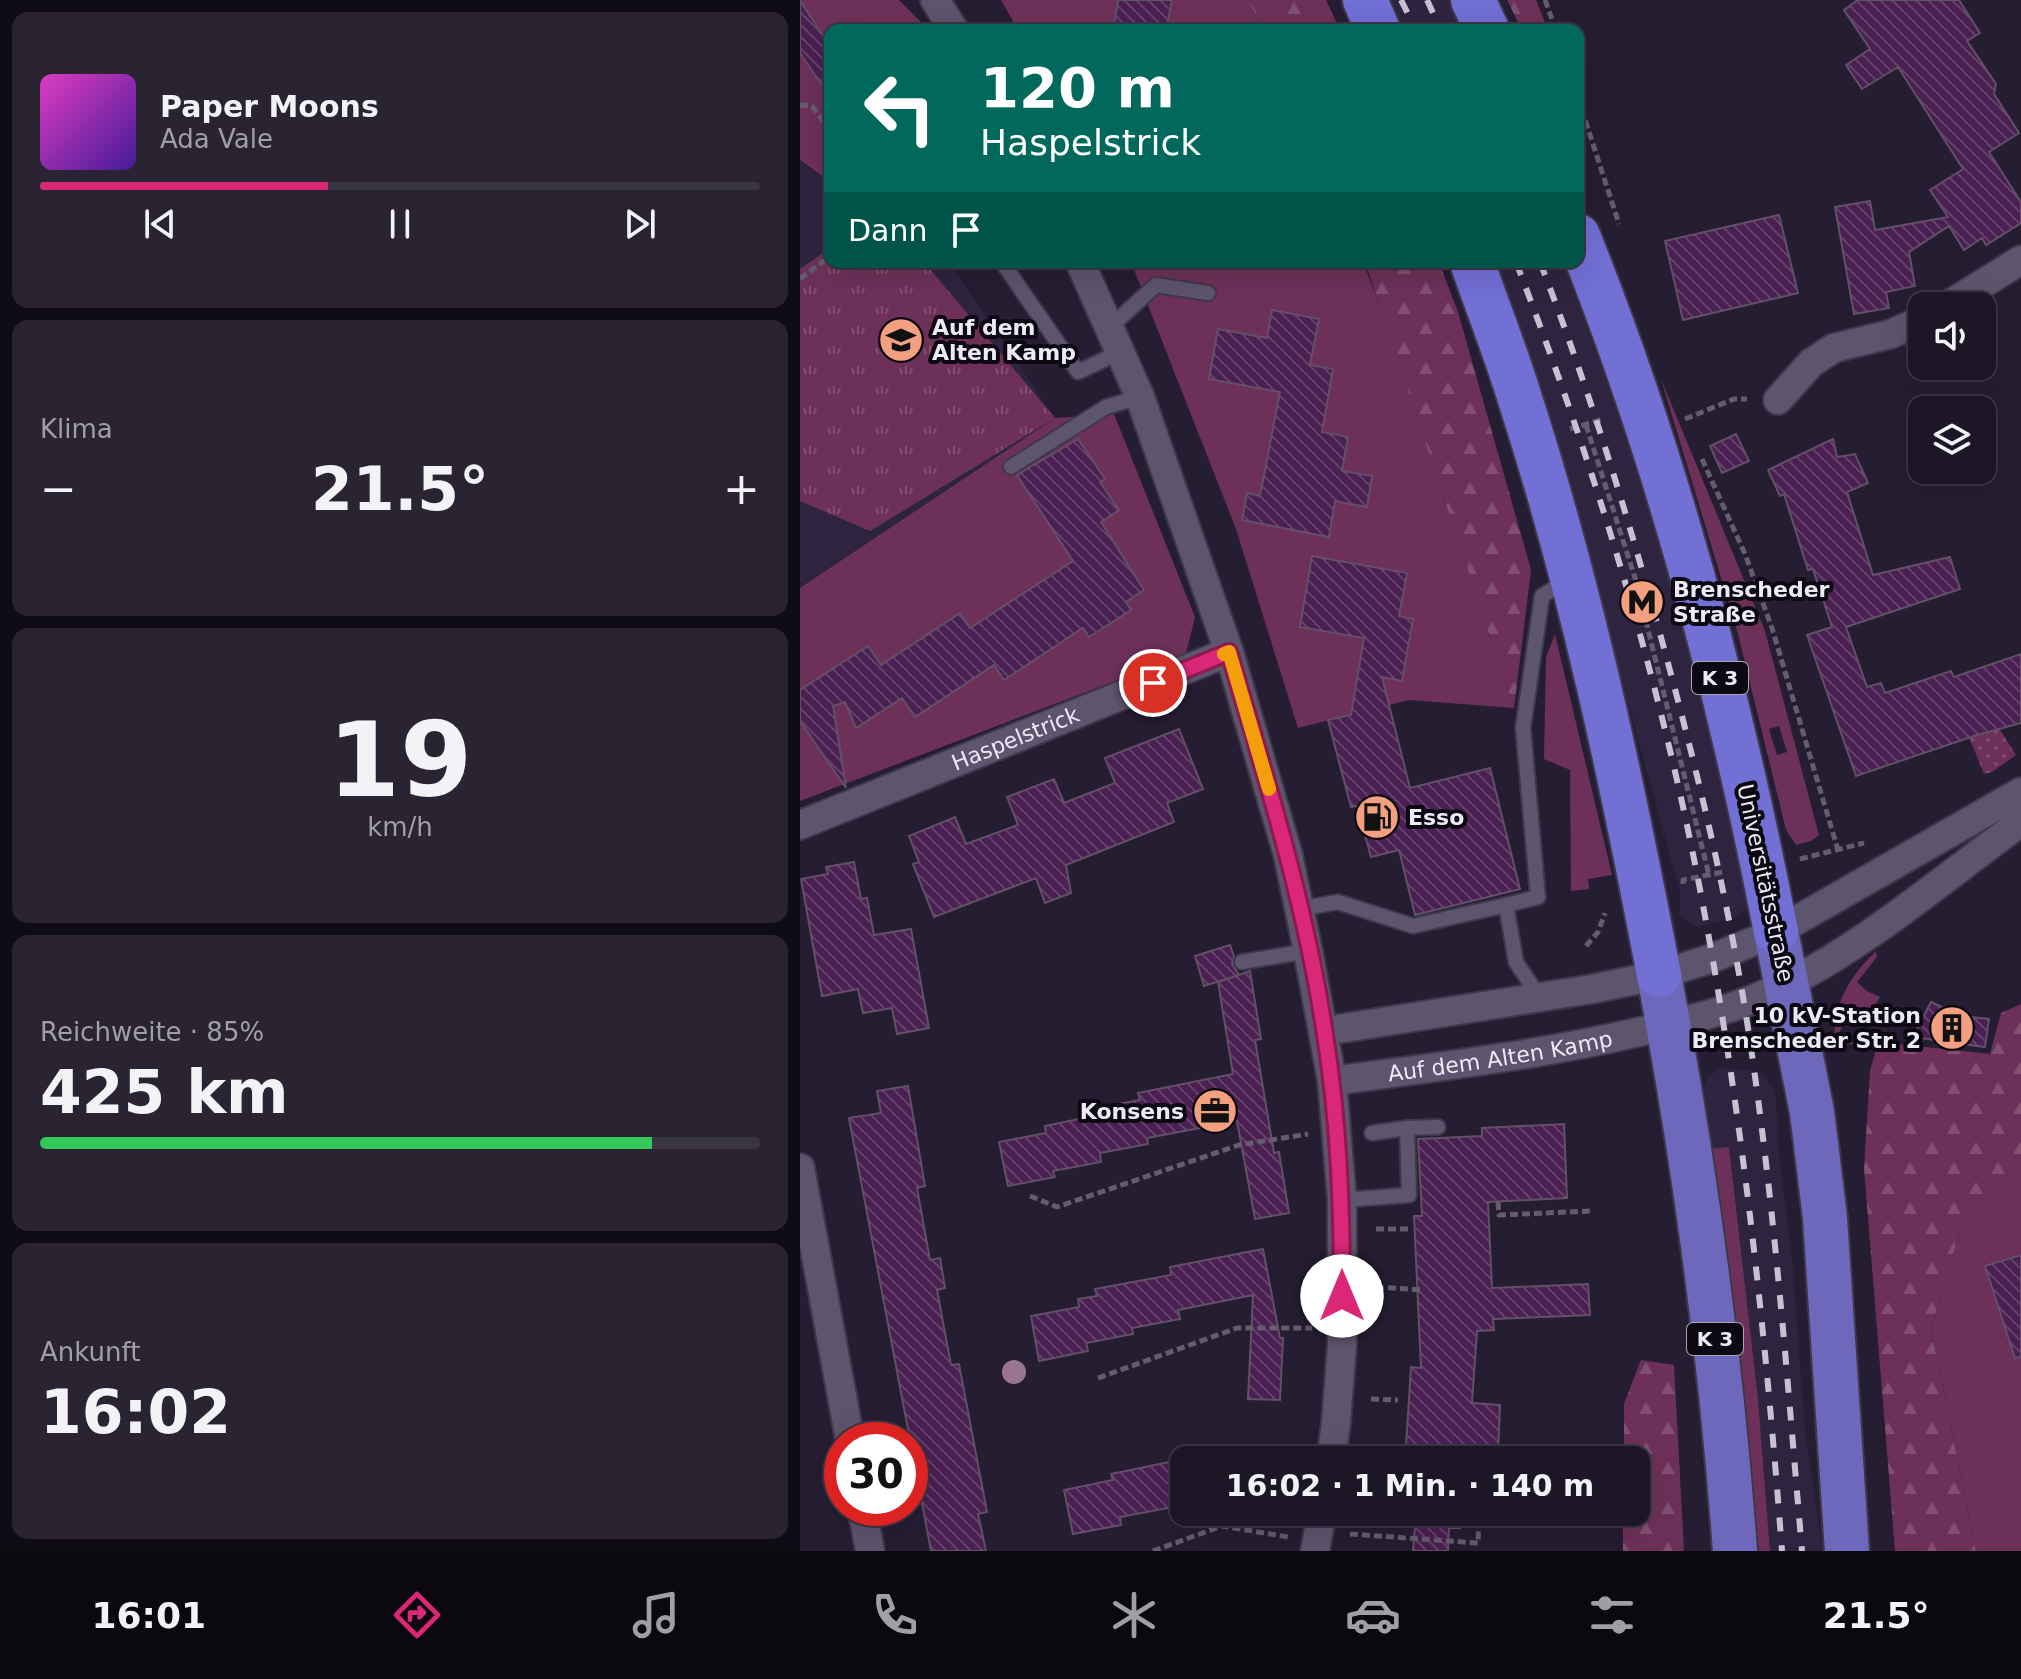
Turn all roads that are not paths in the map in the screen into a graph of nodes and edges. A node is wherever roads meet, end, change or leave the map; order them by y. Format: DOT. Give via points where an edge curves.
graph roads {
  1 [pos="935,0"];
  2 [pos="1365,0"];
  3 [pos="1473,0"];
  4 [pos="950,24"];
  5 [pos="1375,24"];
  6 [pos="1484,24"];
  7 [pos="1584,253"];
  8 [pos="2021,260"];
  9 [pos="1006,268"];
  10 [pos="1083,268"];
  11 [pos="1474,268"];
  12 [pos="1970,292"];
  13 [pos="1208,293"];
  14 [pos="1908,326"];
  15 [pos="1114,340"];
  16 [pos="1140,397"];
  17 [pos="1778,400"];
  18 [pos="1011,467"];
  19 [pos="1571,578"];
  20 [pos="1229,652"];
  21 [pos="2021,792"];
  22 [pos="2021,822"];
  23 [pos="800,825"];
  24 [pos="1506,905"];
  25 [pos="1299,909"];
  26 [pos="1776,932"];
  27 [pos="1308,951"];
  28 [pos="1242,962"];
  29 [pos="1659,975"];
  30 [pos="1787,983"];
  31 [pos="1540,998"];
  32 [pos="1669,1025"];
  33 [pos="1325,1031"];
  34 [pos="1332,1081"];
  35 [pos="1438,1127"];
  36 [pos="1407,1128"];
  37 [pos="1372,1133"];
  38 [pos="800,1168"];
  39 [pos="1342,1200"];
  40 [pos="847,1422"];
  41 [pos="1333,1446"];
  42 [pos="865,1526"];
  43 [pos="870,1551"];
  44 [pos="1735,1551"];
  45 [pos="1847,1551"];
  1 -- 4 [label="street"];
  2 -- 5 [label="highway"];
  3 -- 6 [label="highway"];
  7 -- 26 [label="highway, Universitätsstraße / K 3" via="1696,585"];
  8 -- 12 [label="street"];
  9 -- 15 [label="lane" via="1078,372"];
  10 -- 15 [label="street"];
  11 -- 19 [label="highway, K 3" via="1521,400"];
  13 -- 15 [label="lane" via="1156,285"];
  14 -- 17 [label="street" via="1834,348 1811,363"];
  15 -- 16 [label="street"];
  16 -- 18 [label="lane" via="1106,407"];
  16 -- 20 [label="street"];
  19 -- 24 [label="lane" via="1542,596 1523,728 1538,897"];
  19 -- 29 [label="highway, K 3" via="1615,755"];
  20 -- 23 [label="street, Haspelstrick"];
  20 -- 25 [label="street"];
  21 -- 26 [label="street"];
  22 -- 30 [label="street" via="1874,929"];
  24 -- 25 [label="lane" via="1413,926 1338,902"];
  24 -- 31 [label="lane" via="1516,962"];
  25 -- 27 [label="street"];
  26 -- 29 [label="street"];
  26 -- 30 [label="main road, Universitätsstraße / K 3"];
  27 -- 28 [label="lane"];
  27 -- 33 [label="street"];
  29 -- 31 [label="street"];
  29 -- 32 [label="main road, K 3"];
  30 -- 32 [label="street" via="1744,1003"];
  30 -- 45 [label="main road, Universitätsstraße / K 3" via="1812,1112 1825,1218"];
  31 -- 33 [label="street"];
  32 -- 34 [label="street, Auf dem Alten Kamp" via="1573,1046"];
  32 -- 44 [label="main road, K 3" via="1711,1308"];
  33 -- 34 [label="street"];
  34 -- 39 [label="street"];
  35 -- 36 [label="lane"];
  36 -- 37 [label="lane"];
  36 -- 39 [label="lane" via="1409,1195"];
  38 -- 40 [label="street"];
  39 -- 41 [label="street" via="1342,1328"];
  42 -- 43 [label="street"];
}
